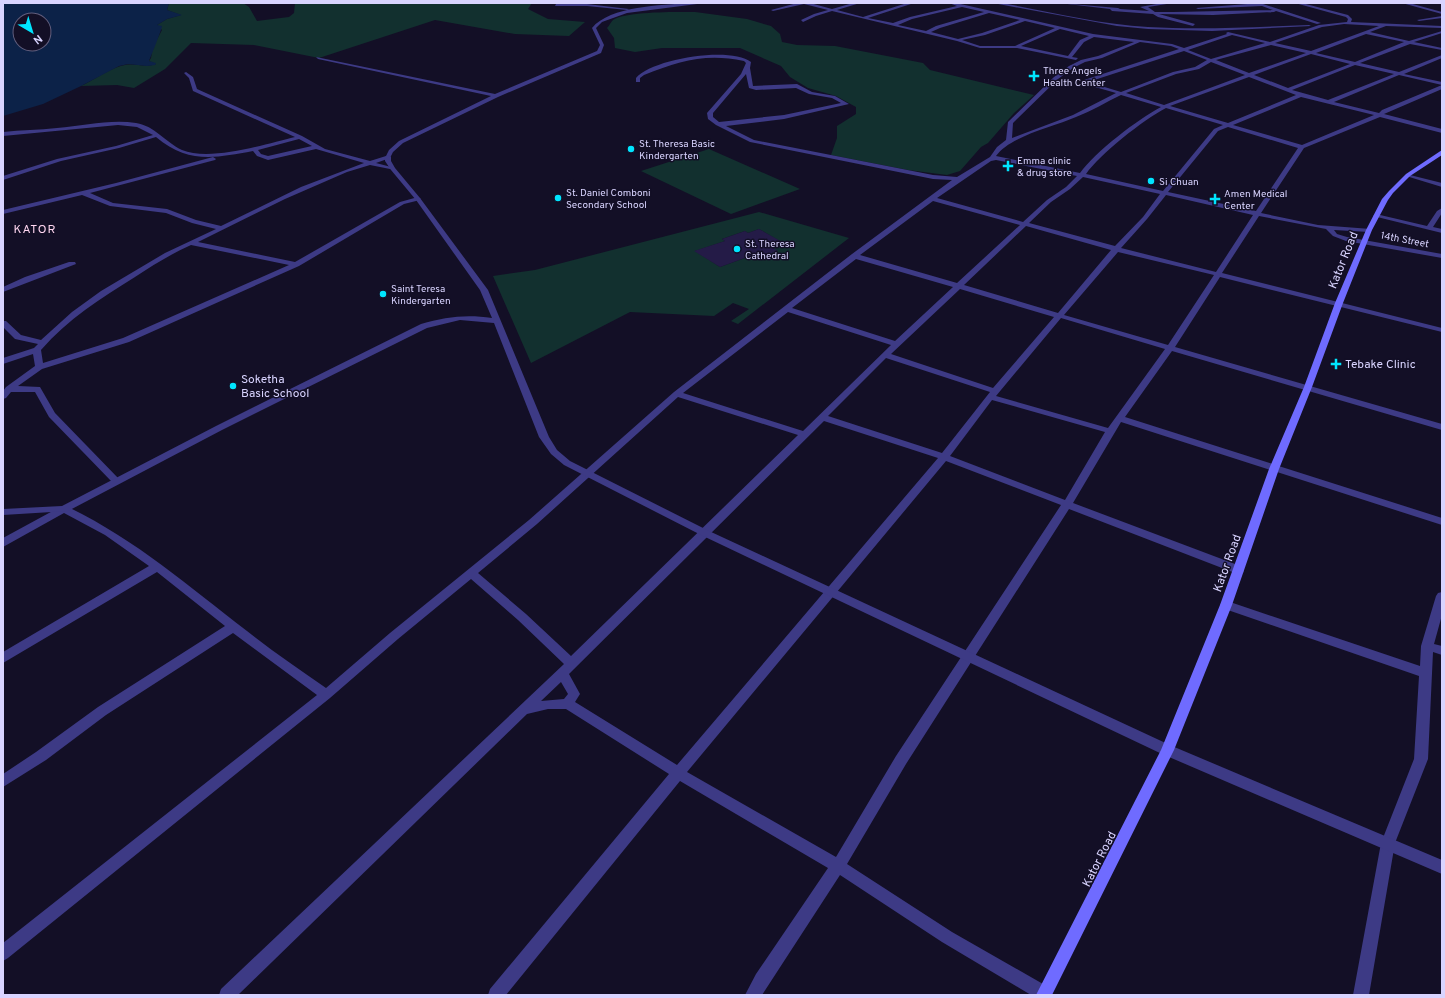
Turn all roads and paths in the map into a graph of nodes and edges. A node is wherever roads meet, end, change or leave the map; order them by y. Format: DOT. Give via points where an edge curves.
graph roads {
  1 [pos="696,3"];
  2 [pos="703,3"];
  3 [pos="803,3"];
  4 [pos="858,3"];
  5 [pos="912,3"];
  6 [pos="951,3"];
  7 [pos="972,3"];
  8 [pos="996,3"];
  9 [pos="1028,3"];
  10 [pos="1061,3"];
  11 [pos="1171,3"];
  12 [pos="1256,3"];
  13 [pos="1297,3"];
  14 [pos="1404,3"];
  15 [pos="1273,4"];
  16 [pos="556,5"];
  17 [pos="962,5"];
  18 [pos="1017,5"];
  19 [pos="1262,5"];
  20 [pos="1145,7"];
  21 [pos="999,8"];
  22 [pos="1198,8"];
  23 [pos="639,10"];
  24 [pos="773,10"];
  25 [pos="1112,10"];
  26 [pos="831,11"];
  27 [pos="1280,11"];
  28 [pos="989,12"];
  29 [pos="1043,12"];
  30 [pos="1155,14"];
  31 [pos="1442,14"];
  32 [pos="1442,17"];
  33 [pos="863,18"];
  34 [pos="1081,19"];
  35 [pos="1024,20"];
  36 [pos="1419,20"];
  37 [pos="803,21"];
  38 [pos="1074,22"];
  39 [pos="1349,24"];
  40 [pos="893,25"];
  41 [pos="1067,25"];
  42 [pos="1117,25"];
  43 [pos="1322,25"];
  44 [pos="1385,25"];
  45 [pos="1442,27"];
  46 [pos="1060,28"];
  47 [pos="1172,29"];
  48 [pos="1350,29"];
  49 [pos="1212,30"];
  50 [pos="1358,31"];
  51 [pos="1442,32"];
  52 [pos="926,33"];
  53 [pos="1366,33"];
  54 [pos="1232,34"];
  55 [pos="1093,35"];
  56 [pos="1159,35"];
  57 [pos="1152,38"];
  58 [pos="958,40"];
  59 [pos="1143,41"];
  60 [pos="1410,42"];
  61 [pos="1270,44"];
  62 [pos="1019,47"];
  63 [pos="1442,49"];
  64 [pos="1182,50"];
  65 [pos="1308,53"];
  66 [pos="1442,56"];
  67 [pos="318,58"];
  68 [pos="1069,58"];
  69 [pos="1084,60"];
  70 [pos="1211,60"];
  71 [pos="1354,64"];
  72 [pos="747,67"];
  73 [pos="186,73"];
  74 [pos="1398,74"];
  75 [pos="1249,75"];
  76 [pos="638,81"];
  77 [pos="1442,86"];
  78 [pos="1287,90"];
  79 [pos="1119,94"];
  80 [pos="1300,95"];
  81 [pos="496,96"];
  82 [pos="1329,102"];
  83 [pos="1166,106"];
  84 [pos="1380,115"];
  85 [pos="718,124"];
  86 [pos="1229,125"];
  87 [pos="1442,131"];
  88 [pos="3,134"];
  89 [pos="158,135"];
  90 [pos="300,137"];
  91 [pos="1009,141"];
  92 [pos="316,146"];
  93 [pos="1302,147"];
  94 [pos="254,149"];
  95 [pos="1442,152"];
  96 [pos="388,157"];
  97 [pos="992,158"];
  98 [pos="368,163"];
  99 [pos="393,169"];
  100 [pos="1082,175"];
  101 [pos="1408,175"];
  102 [pos="3,178"];
  103 [pos="958,179"];
  104 [pos="1442,185"];
  105 [pos="1165,193"];
  106 [pos="80,194"];
  107 [pos="933,199"];
  108 [pos="418,200"];
  109 [pos="1442,210"];
  110 [pos="3,212"];
  111 [pos="1256,213"];
  112 [pos="1376,216"];
  113 [pos="1024,225"];
  114 [pos="222,228"];
  115 [pos="1328,228"];
  116 [pos="1430,228"];
  117 [pos="1369,230"];
  118 [pos="1442,231"];
  119 [pos="1364,241"];
  120 [pos="191,243"];
  121 [pos="1116,249"];
  122 [pos="855,256"];
  123 [pos="1442,256"];
  124 [pos="72,264"];
  125 [pos="296,264"];
  126 [pos="1217,274"];
  127 [pos="959,287"];
  128 [pos="3,290"];
  129 [pos="1339,304"];
  130 [pos="787,309"];
  131 [pos="1060,315"];
  132 [pos="495,321"];
  133 [pos="3,323"];
  134 [pos="1442,330"];
  135 [pos="43,343"];
  136 [pos="897,344"];
  137 [pos="1171,347"];
  138 [pos="37,350"];
  139 [pos="885,355"];
  140 [pos="3,360"];
  141 [pos="39,367"];
  142 [pos="1308,387"];
  143 [pos="6,392"];
  144 [pos="677,394"];
  145 [pos="993,394"];
  146 [pos="822,417"];
  147 [pos="1121,419"];
  148 [pos="1442,427"];
  149 [pos="1110,431"];
  150 [pos="804,434"];
  151 [pos="944,457"];
  152 [pos="1274,469"];
  153 [pos="587,474"];
  154 [pos="116,481"];
  155 [pos="1067,504"];
  156 [pos="64,509"];
  157 [pos="3,512"];
  158 [pos="1442,522"];
  159 [pos="705,533"];
  160 [pos="3,543"];
  161 [pos="158,566"];
  162 [pos="1239,570"];
  163 [pos="472,574"];
  164 [pos="831,592"];
  165 [pos="1442,596"];
  166 [pos="1226,605"];
  167 [pos="233,627"];
  168 [pos="1427,646"];
  169 [pos="1442,651"];
  170 [pos="968,657"];
  171 [pos="3,658"];
  172 [pos="566,668"];
  173 [pos="1425,673"];
  174 [pos="326,695"];
  175 [pos="568,704"];
  176 [pos="523,711"];
  177 [pos="1167,750"];
  178 [pos="678,774"];
  179 [pos="3,781"];
  180 [pos="1388,843"];
  181 [pos="838,866"];
  182 [pos="1442,868"];
  183 [pos="3,953"];
  184 [pos="227,995"];
  185 [pos="496,995"];
  186 [pos="753,995"];
  187 [pos="1044,995"];
  188 [pos="1361,995"];
  1 -- 23 [label="street"];
  2 -- 23 [label="street"];
  3 -- 24 [label="street"];
  3 -- 26 [label="street"];
  4 -- 26 [label="street"];
  5 -- 33 [label="street"];
  6 -- 17 [label="street"];
  7 -- 17 [label="street"];
  8 -- 29 [label="street"];
  9 -- 18 [label="street"];
  10 -- 25 [label="street"];
  11 -- 20 [label="street"];
  12 -- 19 [label="street"];
  13 -- 39 [label="street" via="1347,16 1350,19"];
  14 -- 31 [label="street"];
  15 -- 19 [label="street"];
  16 -- 23 [label="street"];
  17 -- 28 [label="street"];
  17 -- 40 [label="street"];
  19 -- 22 [label="street"];
  19 -- 27 [label="street"];
  20 -- 25 [label="street"];
  20 -- 30 [label="street"];
  21 -- 28 [label="street"];
  23 -- 81 [label="street" via="606,17 596,24 594,28 602,45 599,52"];
  25 -- 30 [label="street"];
  26 -- 33 [label="street"];
  26 -- 37 [label="street"];
  27 -- 30 [label="street" via="1219,15"];
  27 -- 43 [label="street"];
  28 -- 35 [label="street"];
  28 -- 52 [label="street"];
  29 -- 34 [label="street"];
  29 -- 35 [label="street"];
  30 -- 49 [label="street"];
  32 -- 36 [label="street"];
  33 -- 40 [label="street"];
  34 -- 38 [label="street"];
  34 -- 42 [label="street"];
  35 -- 46 [label="street"];
  35 -- 58 [label="street"];
  39 -- 43 [label="street"];
  39 -- 44 [label="street"];
  40 -- 52 [label="street"];
  41 -- 46 [label="street"];
  42 -- 47 [label="street"];
  42 -- 55 [label="street"];
  43 -- 48 [label="street"];
  43 -- 49 [label="street"];
  43 -- 61 [label="street"];
  44 -- 45 [label="street"];
  44 -- 53 [label="street"];
  46 -- 55 [label="street"];
  46 -- 62 [label="street" via="1016,47"];
  47 -- 49 [label="street"];
  47 -- 56 [label="street"];
  49 -- 54 [label="street"];
  50 -- 53 [label="street"];
  51 -- 60 [label="street"];
  52 -- 58 [label="street"];
  53 -- 60 [label="street"];
  53 -- 65 [label="street"];
  54 -- 61 [label="street"];
  54 -- 64 [label="street"];
  55 -- 59 [label="street"];
  55 -- 68 [label="street" via="1082,41"];
  57 -- 59 [label="street"];
  58 -- 62 [label="street" via="973,46"];
  59 -- 64 [label="street" via="1172,45"];
  59 -- 69 [label="street" via="1100,57"];
  60 -- 63 [label="street"];
  60 -- 71 [label="street"];
  61 -- 65 [label="street"];
  61 -- 70 [label="street"];
  62 -- 68 [label="street"];
  64 -- 70 [label="street"];
  64 -- 79 [label="street" via="1083,82"];
  65 -- 71 [label="street"];
  65 -- 75 [label="street"];
  66 -- 74 [label="street"];
  67 -- 81 [label="street"];
  68 -- 69 [label="street"];
  69 -- 91 [label="street" via="1063,73 1019,113 1010,123"];
  70 -- 75 [label="street"];
  70 -- 79 [label="street" via="1197,68 1175,73"];
  71 -- 74 [label="street"];
  71 -- 78 [label="street"];
  72 -- 76 [label="street" via="749,62 738,58 691,57 642,74"];
  72 -- 85 [label="street" via="710,113 710,118"];
  72 -- 85 [label="street" via="751,87 794,86 811,93 833,97 846,104 784,117"];
  73 -- 90 [label="street" via="191,76 194,90"];
  74 -- 77 [label="street"];
  74 -- 82 [label="street"];
  75 -- 78 [label="street"];
  75 -- 83 [label="street"];
  77 -- 84 [label="street"];
  78 -- 80 [label="street"];
  79 -- 83 [label="street"];
  79 -- 91 [label="street" via="1075,116"];
  80 -- 82 [label="street"];
  80 -- 86 [label="street"];
  81 -- 96 [label="street" via="401,142"];
  82 -- 84 [label="street"];
  83 -- 86 [label="street"];
  83 -- 100 [label="street" via="1091,162"];
  84 -- 87 [label="street"];
  84 -- 93 [label="street"];
  85 -- 103 [label="street" via="752,142 933,177"];
  86 -- 93 [label="street"];
  86 -- 105 [label="street" via="1216,130"];
  88 -- 89 [label="street" via="124,124 145,127"];
  89 -- 94 [label="street" via="180,151 197,155"];
  89 -- 102 [label="street" via="58,160"];
  90 -- 92 [label="street"];
  90 -- 94 [label="street"];
  91 -- 97 [label="street" via="999,148"];
  92 -- 94 [label="street" via="268,158 259,155"];
  92 -- 98 [label="street"];
  93 -- 111 [label="street"];
  94 -- 106 [label="street"];
  95 -- 101 [label="main road, Kator Road"];
  96 -- 98 [label="street"];
  96 -- 99 [label="street"];
  97 -- 100 [label="street"];
  97 -- 103 [label="street"];
  98 -- 99 [label="street"];
  98 -- 114 [label="street" via="270,202"];
  99 -- 108 [label="street"];
  100 -- 105 [label="street"];
  100 -- 113 [label="street"];
  101 -- 104 [label="street"];
  101 -- 112 [label="main road, Kator Road" via="1385,199"];
  103 -- 107 [label="street"];
  105 -- 111 [label="street"];
  105 -- 121 [label="street"];
  106 -- 110 [label="street"];
  106 -- 114 [label="street" via="94,196 112,205 167,211 194,222"];
  107 -- 113 [label="street"];
  107 -- 122 [label="street"];
  108 -- 125 [label="street" via="402,203"];
  108 -- 132 [label="street" via="484,290"];
  109 -- 116 [label="street"];
  111 -- 115 [label="street"];
  111 -- 126 [label="street"];
  112 -- 116 [label="street"];
  112 -- 117 [label="main road, Kator Road"];
  113 -- 121 [label="street"];
  113 -- 127 [label="street"];
  114 -- 120 [label="street"];
  115 -- 117 [label="street"];
  115 -- 119 [label="street, 14th Street" via="1340,237"];
  116 -- 118 [label="street"];
  117 -- 119 [label="main road, Kator Road"];
  119 -- 123 [label="street, 14th Street"];
  119 -- 129 [label="main road, Kator Road"];
  120 -- 125 [label="street"];
  120 -- 135 [label="street" via="128,277 57,328"];
  121 -- 126 [label="street"];
  121 -- 131 [label="street"];
  122 -- 127 [label="street"];
  122 -- 130 [label="street"];
  124 -- 128 [label="street"];
  125 -- 141 [label="street" via="126,340"];
  126 -- 129 [label="street"];
  126 -- 137 [label="street"];
  127 -- 131 [label="street"];
  127 -- 136 [label="street"];
  129 -- 134 [label="street"];
  129 -- 142 [label="main road, Kator Road"];
  130 -- 136 [label="street"];
  130 -- 144 [label="street"];
  131 -- 137 [label="street"];
  131 -- 145 [label="street"];
  132 -- 153 [label="street" via="544,437 554,452"];
  132 -- 154 [label="street" via="470,317 446,319 424,326"];
  133 -- 135 [label="street" via="18,337"];
  135 -- 138 [label="street"];
  136 -- 139 [label="street"];
  137 -- 142 [label="street"];
  137 -- 147 [label="street"];
  138 -- 140 [label="street"];
  138 -- 141 [label="street"];
  139 -- 145 [label="street"];
  139 -- 146 [label="street"];
  141 -- 143 [label="street"];
  142 -- 148 [label="street"];
  142 -- 152 [label="main road, Kator Road"];
  143 -- 154 [label="street" via="37,389 43,395 52,415"];
  144 -- 150 [label="street"];
  144 -- 153 [label="street"];
  145 -- 149 [label="street"];
  145 -- 151 [label="street"];
  146 -- 150 [label="street"];
  146 -- 151 [label="street"];
  147 -- 149 [label="street"];
  147 -- 152 [label="street"];
  149 -- 155 [label="street"];
  150 -- 159 [label="street"];
  151 -- 155 [label="street"];
  151 -- 164 [label="street"];
  152 -- 158 [label="street"];
  152 -- 162 [label="main road, Kator Road"];
  153 -- 159 [label="street"];
  153 -- 163 [label="street"];
  154 -- 156 [label="street"];
  155 -- 162 [label="street"];
  155 -- 170 [label="street"];
  156 -- 157 [label="street"];
  156 -- 160 [label="street"];
  156 -- 161 [label="street" via="96,524"];
  159 -- 164 [label="street"];
  159 -- 172 [label="street"];
  161 -- 167 [label="street"];
  161 -- 171 [label="street"];
  162 -- 166 [label="main road, Kator Road"];
  163 -- 172 [label="street" via="522,617"];
  163 -- 174 [label="street" via="394,636"];
  164 -- 170 [label="street"];
  164 -- 178 [label="street"];
  165 -- 168 [label="street"];
  166 -- 173 [label="street"];
  166 -- 177 [label="main road, Kator Road"];
  167 -- 174 [label="street"];
  167 -- 179 [label="street" via="102,711"];
  168 -- 169 [label="street"];
  168 -- 173 [label="street"];
  170 -- 177 [label="street"];
  170 -- 181 [label="street" via="901,760"];
  172 -- 175 [label="street" via="574,691"];
  172 -- 176 [label="street"];
  173 -- 180 [label="street" via="1420,759"];
  174 -- 183 [label="street"];
  175 -- 176 [label="street" via="548,704"];
  175 -- 178 [label="street"];
  176 -- 184 [label="street"];
  177 -- 180 [label="street"];
  177 -- 187 [label="main road, Kator Road"];
  178 -- 181 [label="street"];
  178 -- 185 [label="street"];
  180 -- 182 [label="street"];
  180 -- 188 [label="street"];
  181 -- 186 [label="street"];
  181 -- 187 [label="street" via="947,937"];
}
